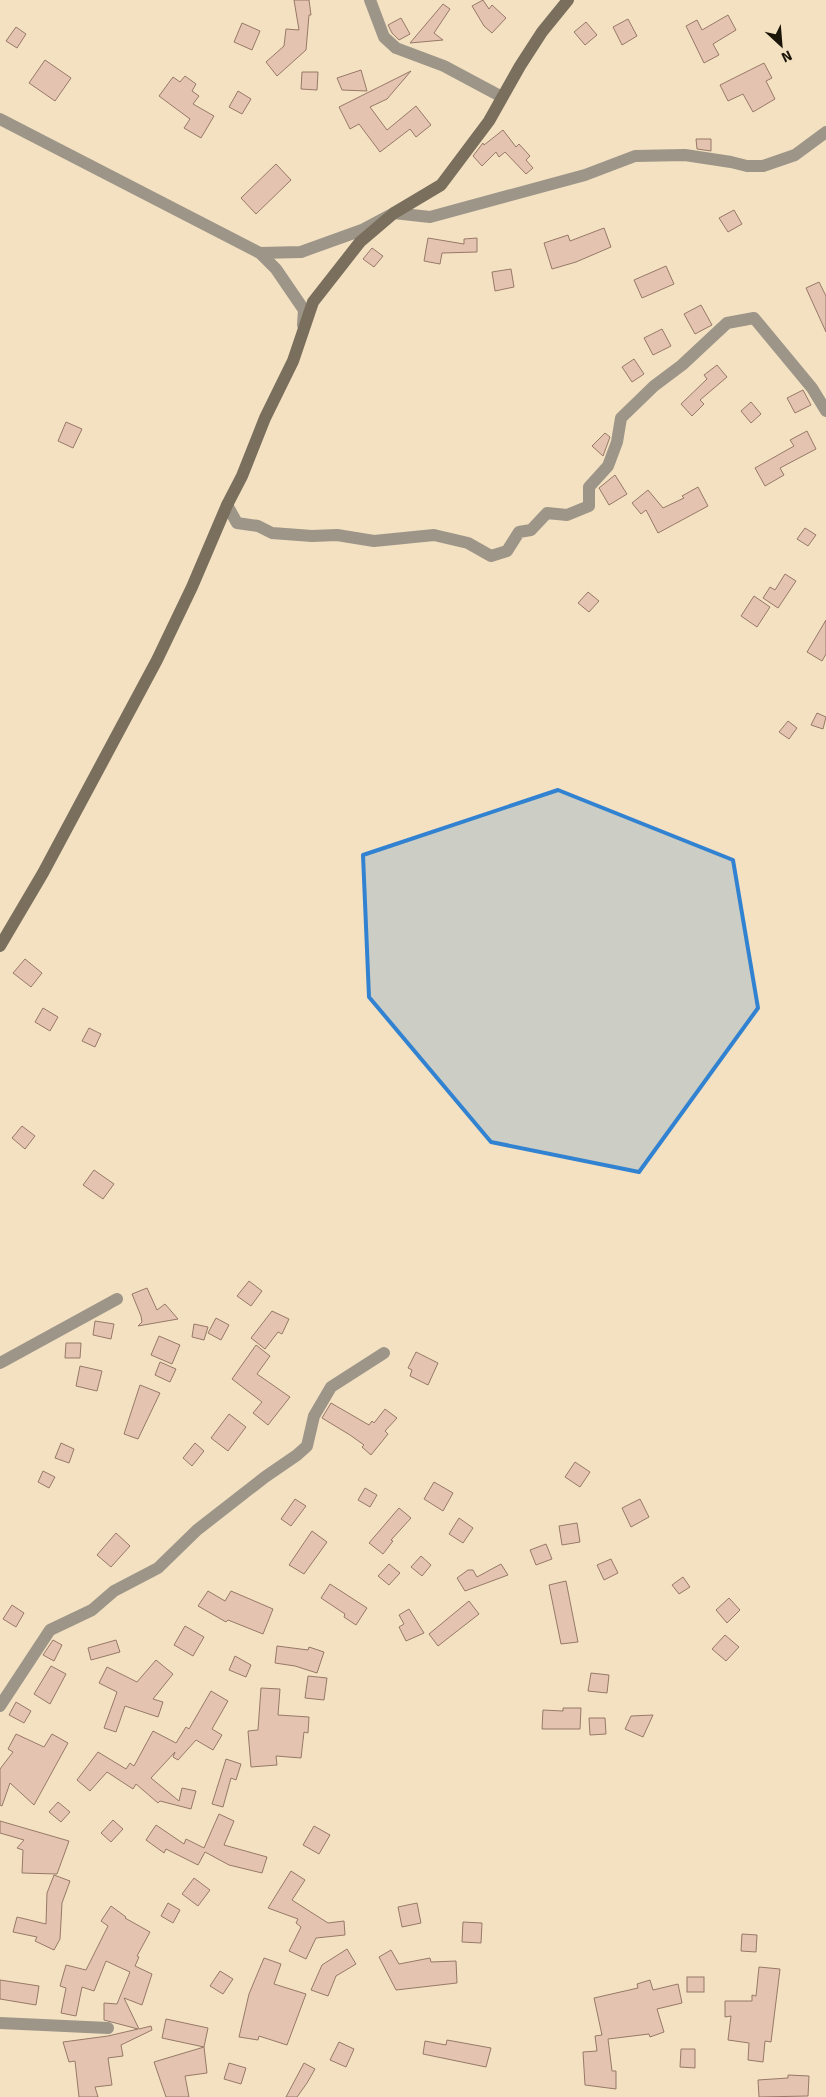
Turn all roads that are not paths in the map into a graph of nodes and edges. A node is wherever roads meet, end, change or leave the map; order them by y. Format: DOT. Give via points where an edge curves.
graph roads {
  1 [pos="370,0"];
  2 [pos="568,0"];
  3 [pos="502,97"];
  4 [pos="0,119"];
  5 [pos="826,132"];
  6 [pos="394,213"];
  7 [pos="260,253"];
  8 [pos="302,333"];
  9 [pos="826,411"];
  10 [pos="227,504"];
  11 [pos="0,946"];
  12 [pos="117,1299"];
  13 [pos="384,1352"];
  14 [pos="0,1363"];
  15 [pos="0,1706"];
  16 [pos="0,2023"];
  17 [pos="108,2028"];
  1 -- 3 [label="street" via="384,37 396,48 444,66"];
  2 -- 3 [label="street" via="542,32"];
  3 -- 6 [label="street" via="489,121 440,186"];
  4 -- 7 [label="street"];
  5 -- 6 [label="street" via="795,155 764,166 685,155 635,156 585,175 430,217"];
  6 -- 7 [label="street" via="362,230 301,252"];
  6 -- 8 [label="street" via="360,242 313,302"];
  7 -- 8 [label="street" via="276,269 304,310"];
  8 -- 10 [label="street" via="293,361"];
  9 -- 10 [label="street" via="812,388 754,318 727,323 621,418 608,466 589,487 589,506 567,515 546,513 531,530 519,532 507,551 491,556 468,543 434,535 374,541 337,535 272,533 258,526 237,523"];
  10 -- 11 [label="street" via="192,587 114,744"];
  12 -- 14 [label="street"];
  13 -- 15 [label="street" via="331,1387 314,1416 307,1446 297,1455 197,1530 158,1568 118,1588 92,1610 50,1630"];
  16 -- 17 [label="street"];
}
